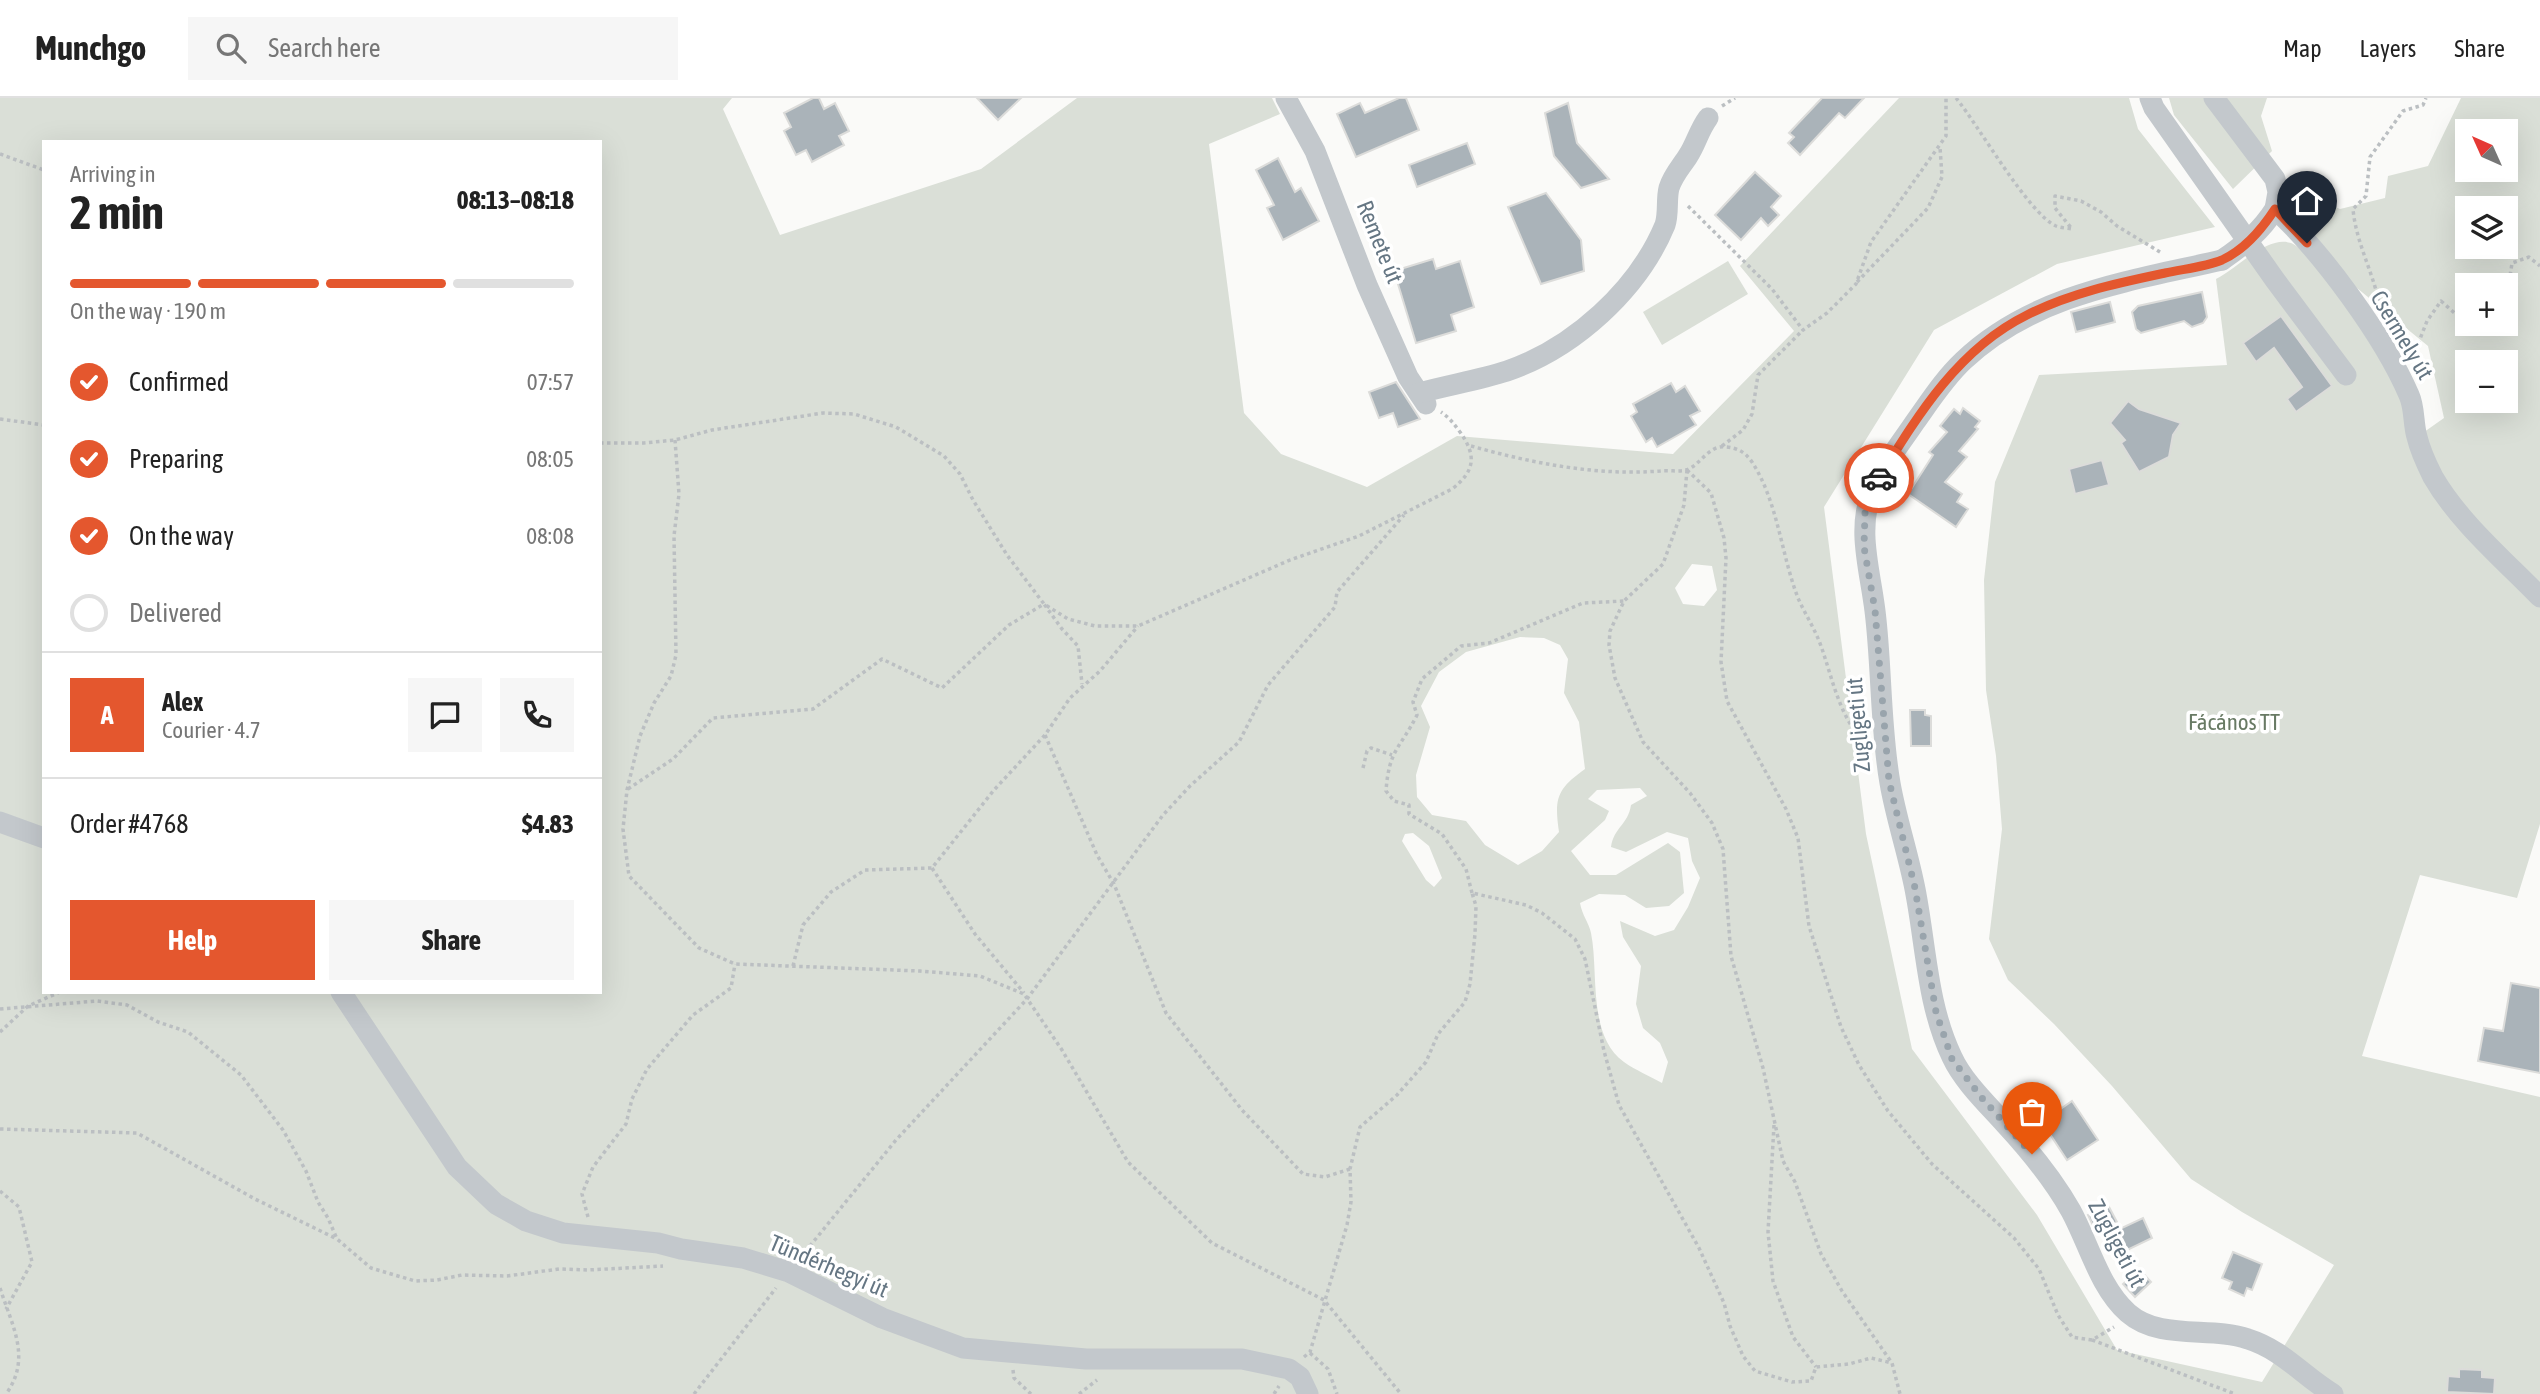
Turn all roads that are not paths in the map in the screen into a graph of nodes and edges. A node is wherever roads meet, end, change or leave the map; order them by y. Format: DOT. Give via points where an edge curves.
graph roads {
  1 [pos="1286,98"];
  2 [pos="2150,98"];
  3 [pos="2214,98"];
  4 [pos="1708,118"];
  5 [pos="2275,209"];
  6 [pos="2346,375"];
  7 [pos="2540,597"];
  8 [pos="0,822"];
  9 [pos="42,837"];
  10 [pos="342,994"];
  11 [pos="1308,1394"];
  12 [pos="2333,1394"];
  1 -- 4 [label="street, Remete út" via="1315,151 1408,377 1423,399 1507,371 1593,321 1653,250 1666,222 1669,187"];
  2 -- 6 [label="street" via="2232,221"];
  3 -- 5 [label="street" via="2275,180"];
  5 -- 7 [label="street, Csermely út" via="2376,334 2411,397 2417,437 2433,476"];
  5 -- 12 [label="street, Zugligeti út, bridge" via="2264,226 2222,260 2069,298 2027,315 1990,338 1937,390 1874,485 1865,513 1864,547 1875,610 1889,781 1915,888 1936,1012 1952,1059 2032,1154 2071,1210 2100,1273 2132,1317 2151,1327 2245,1338 2279,1351"];
  8 -- 9 [label="street"];
  10 -- 11 [label="street, Tündérhegyi út" via="457,1167 496,1204 526,1221 563,1233 658,1243 789,1272 882,1318 948,1344 1086,1359 1242,1359 1289,1369 1300,1377"];
}
